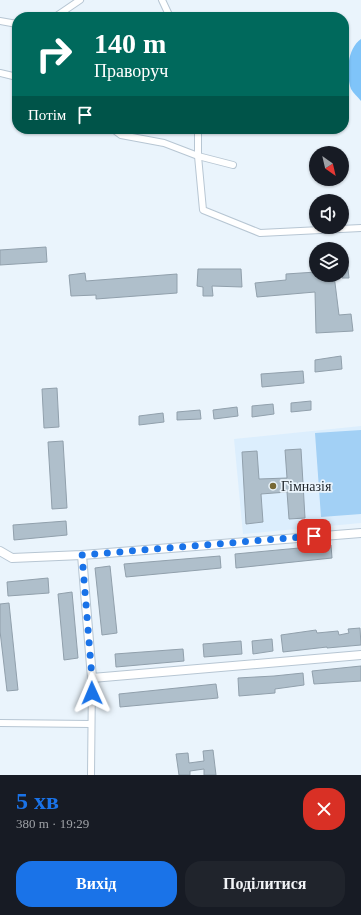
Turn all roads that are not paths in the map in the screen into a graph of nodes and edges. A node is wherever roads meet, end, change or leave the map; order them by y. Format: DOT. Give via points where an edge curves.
graph roads {
  1 [pos="80,0"];
  2 [pos="162,0"];
  3 [pos="62,12"];
  4 [pos="168,12"];
  5 [pos="0,21"];
  6 [pos="12,23"];
  7 [pos="0,73"];
  8 [pos="12,76"];
  9 [pos="120,134"];
  10 [pos="198,134"];
  11 [pos="198,156"];
  12 [pos="233,165"];
  13 [pos="361,228"];
  14 [pos="361,533"];
  15 [pos="0,552"];
  16 [pos="82,555"];
  17 [pos="361,655"];
  18 [pos="92,678"];
  19 [pos="0,723"];
  20 [pos="91,724"];
  21 [pos="91,775"];
  1 -- 3 [label="street"];
  2 -- 4 [label="street"];
  5 -- 6 [label="street"];
  7 -- 8 [label="street"];
  9 -- 11 [label="street" via="164,144"];
  10 -- 11 [label="street"];
  11 -- 12 [label="street"];
  11 -- 13 [label="street" via="203,210 260,233"];
  14 -- 16 [label="street"];
  15 -- 16 [label="street" via="12,558"];
  16 -- 18 [label="street"];
  17 -- 18 [label="street"];
  18 -- 20 [label="street"];
  19 -- 20 [label="street"];
  20 -- 21 [label="street"];
}
